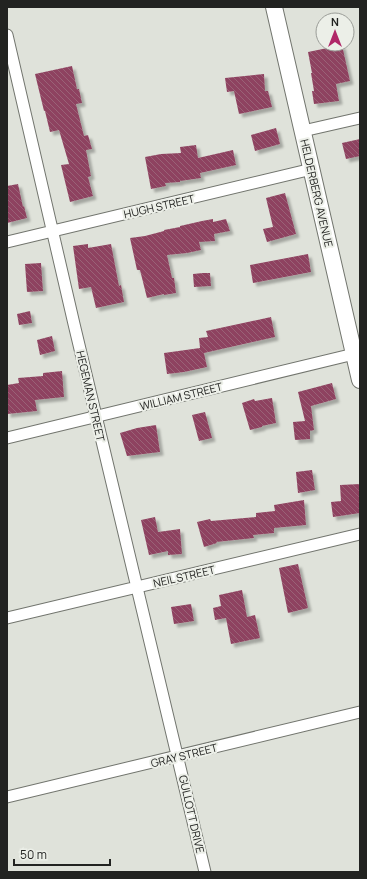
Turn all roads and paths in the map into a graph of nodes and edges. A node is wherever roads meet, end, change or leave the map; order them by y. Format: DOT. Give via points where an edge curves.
graph roads {
  1 [pos="274,7"];
  2 [pos="7,35"];
  3 [pos="360,118"];
  4 [pos="303,131"];
  5 [pos="312,169"];
  6 [pos="52,231"];
  7 [pos="7,242"];
  8 [pos="354,354"];
  9 [pos="360,380"];
  10 [pos="96,416"];
  11 [pos="7,438"];
  12 [pos="360,534"];
  13 [pos="137,587"];
  14 [pos="7,618"];
  15 [pos="360,712"];
  16 [pos="178,756"];
  17 [pos="7,798"];
  18 [pos="205,872"];
  1 -- 4 [label="street, HELDERBERG AVENUE"];
  2 -- 6 [label="street, HEGEMAN STREET"];
  3 -- 4 [label="street"];
  4 -- 5 [label="street, HELDERBERG AVENUE"];
  5 -- 6 [label="street, HUGH STREET"];
  5 -- 8 [label="street, HELDERBERG AVENUE"];
  6 -- 7 [label="street, HUGH STREET"];
  6 -- 10 [label="street, HEGEMAN STREET"];
  8 -- 9 [label="street, HELDERBERG AVENUE"];
  8 -- 10 [label="street, WILLIAM STREET"];
  10 -- 11 [label="street, WILLIAM STREET"];
  10 -- 13 [label="street, HEGEMAN STREET"];
  12 -- 13 [label="street, NEIL STREET"];
  13 -- 14 [label="street, NEIL STREET"];
  13 -- 16 [label="street, HEGEMAN STREET"];
  15 -- 16 [label="street, GRAY STREET"];
  16 -- 17 [label="street, GRAY STREET"];
  16 -- 18 [label="street, GULLOTT DRIVE"];
}
